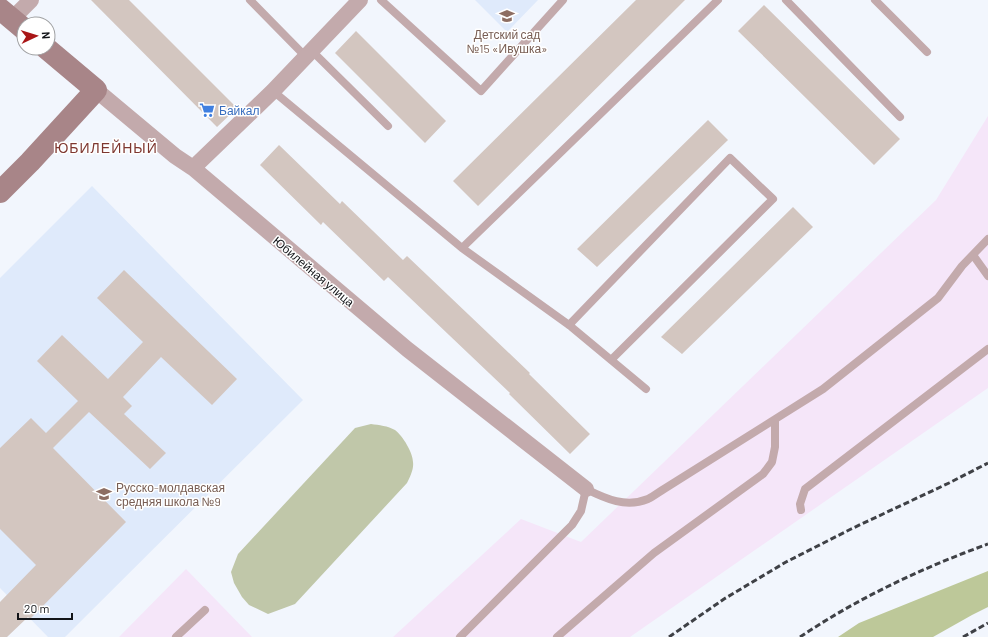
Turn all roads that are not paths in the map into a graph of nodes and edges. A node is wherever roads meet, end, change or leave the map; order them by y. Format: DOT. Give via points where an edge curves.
graph roads {
  1 [pos="31,0"];
  2 [pos="250,0"];
  3 [pos="360,0"];
  4 [pos="381,0"];
  5 [pos="563,0"];
  6 [pos="718,0"];
  7 [pos="786,0"];
  8 [pos="875,0"];
  9 [pos="12,19"];
  10 [pos="927,52"];
  11 [pos="309,54"];
  12 [pos="56,56"];
  13 [pos="96,90"];
  14 [pos="273,91"];
  15 [pos="900,117"];
  16 [pos="388,126"];
  17 [pos="193,168"];
  18 [pos="0,192"];
  19 [pos="988,239"];
  20 [pos="462,248"];
  21 [pos="973,255"];
  22 [pos="988,276"];
  23 [pos="569,326"];
  24 [pos="988,349"];
  25 [pos="611,360"];
  26 [pos="646,389"];
  27 [pos="775,420"];
  28 [pos="586,489"];
  29 [pos="801,510"];
  30 [pos="205,610"];
  31 [pos="176,637"];
  32 [pos="460,637"];
  33 [pos="557,637"];
  1 -- 9 [label="street"];
  2 -- 11 [label="lane"];
  3 -- 11 [label="street"];
  4 -- 5 [label="lane" via="481,91"];
  6 -- 20 [label="lane"];
  7 -- 15 [label="lane"];
  8 -- 10 [label="lane"];
  11 -- 14 [label="street"];
  11 -- 16 [label="lane"];
  12 -- 13 [label="street, Юбилейная улица"];
  13 -- 17 [label="street, Юбилейная улица"];
  13 -- 18 [label="street"];
  14 -- 17 [label="street"];
  14 -- 20 [label="lane"];
  17 -- 28 [label="street, Юбилейная улица" via="407,350"];
  19 -- 21 [label="lane"];
  20 -- 23 [label="lane"];
  21 -- 22 [label="lane"];
  21 -- 27 [label="lane" via="938,298 823,389"];
  23 -- 25 [label="lane"];
  23 -- 25 [label="lane" via="730,158 773,198"];
  24 -- 29 [label="lane" via="805,489 800,504"];
  25 -- 26 [label="lane"];
  27 -- 28 [label="lane" via="648,499 632,503 620,502 609,500"];
  27 -- 33 [label="lane" via="772,462 763,474 654,553"];
  28 -- 32 [label="lane" via="581,511 572,525"];
  30 -- 31 [label="lane"];
}
